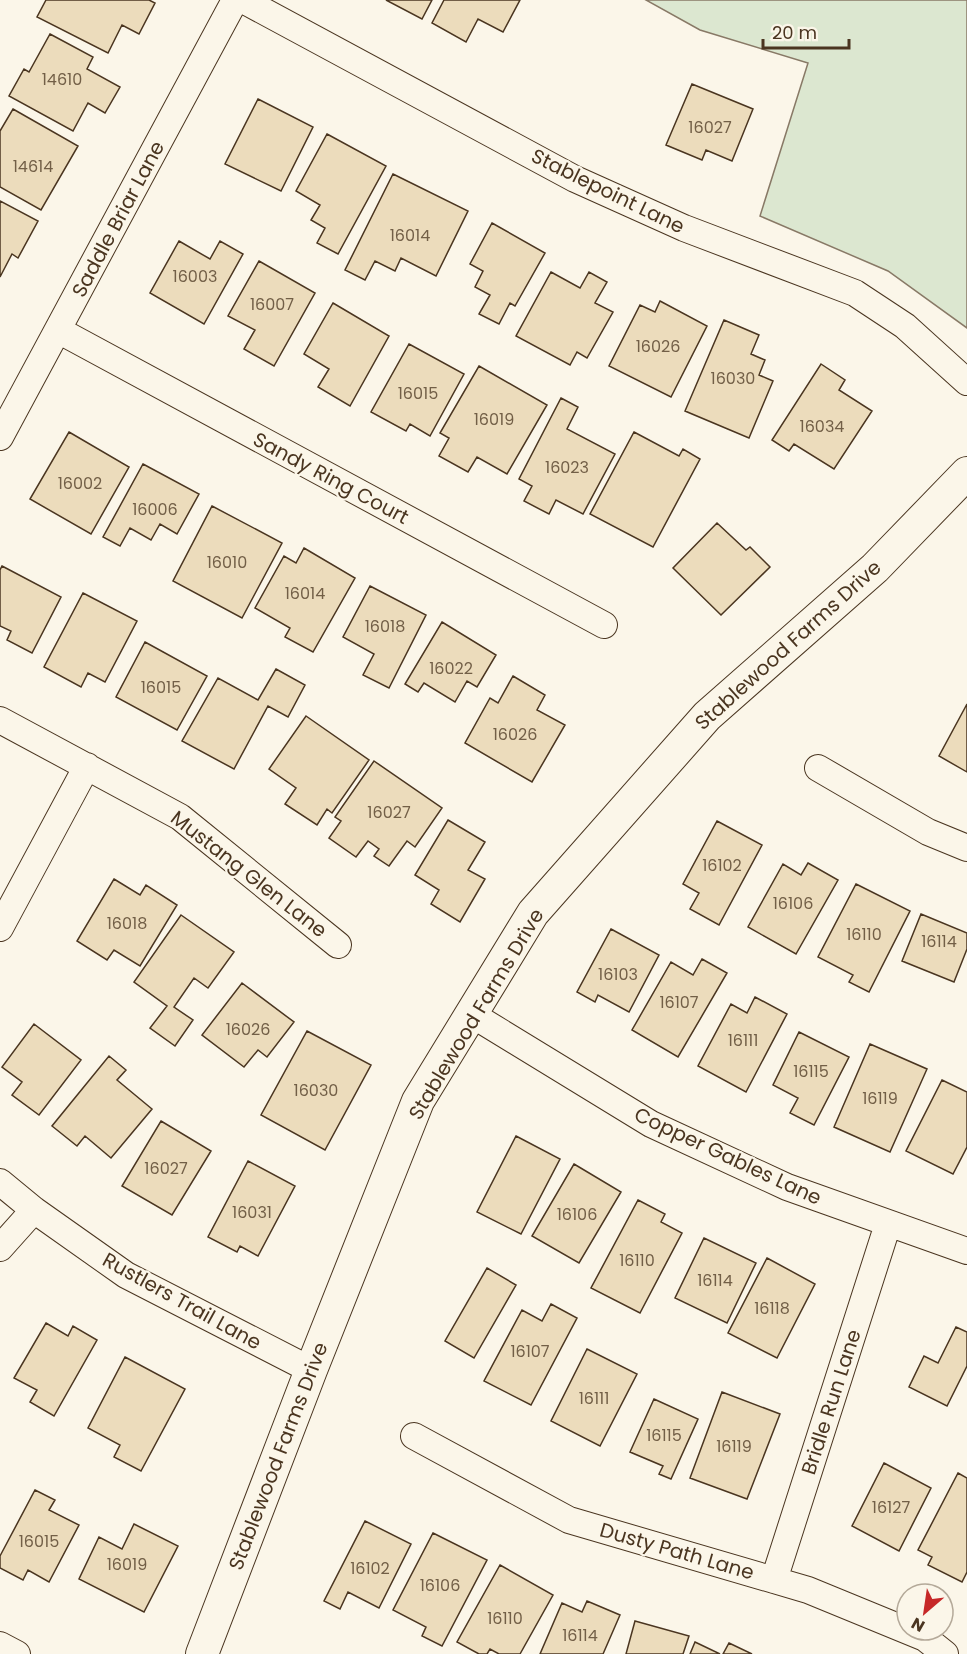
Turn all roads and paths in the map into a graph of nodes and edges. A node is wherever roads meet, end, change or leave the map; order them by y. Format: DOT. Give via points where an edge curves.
graph roads {
  1 [pos="235,0"];
  2 [pos="243,0"];
  3 [pos="58,330"];
  4 [pos="967,382"];
  5 [pos="0,437"];
  6 [pos="967,473"];
  7 [pos="604,625"];
  8 [pos="0,720"];
  9 [pos="87,766"];
  10 [pos="818,768"];
  11 [pos="967,848"];
  12 [pos="0,928"];
  13 [pos="338,945"];
  14 [pos="471,1014"];
  15 [pos="0,1182"];
  16 [pos="34,1210"];
  17 [pos="888,1224"];
  18 [pos="0,1248"];
  19 [pos="967,1251"];
  20 [pos="311,1370"];
  21 [pos="414,1436"];
  22 [pos="774,1580"];
  23 [pos="0,1645"];
  24 [pos="17,1654"];
  25 [pos="202,1654"];
  26 [pos="945,1654"];
  1 -- 3 [label="street, Saddle Briar Lane"];
  2 -- 4 [label="street, Stablepoint Lane" via="575,179 684,228 855,292 905,326"];
  3 -- 5 [label="street, Saddle Briar Lane"];
  3 -- 7 [label="street, Sandy Ring Court"];
  6 -- 14 [label="street, Stablewood Farms Drive" via="875,568 707,716 533,913"];
  8 -- 9 [label="street, Mustang Glen Lane"];
  9 -- 12 [label="street"];
  9 -- 13 [label="street, Mustang Glen Lane" via="180,817"];
  10 -- 11 [label="street" via="928,832"];
  14 -- 17 [label="street, Copper Gables Lane" via="651,1124 787,1186"];
  14 -- 20 [label="street, Stablewood Farms Drive" via="418,1101"];
  15 -- 16 [label="street, Rustlers Trail Lane"];
  16 -- 18 [label="street"];
  16 -- 20 [label="street, Rustlers Trail Lane" via="126,1275"];
  17 -- 19 [label="street, Copper Gables Lane"];
  17 -- 22 [label="street, Bridle Run Lane"];
  20 -- 25 [label="street, Stablewood Farms Drive"];
  21 -- 22 [label="street, Dusty Path Lane" via="569,1520"];
  22 -- 26 [label="street, Dusty Path Lane" via="925,1638"];
  23 -- 24 [label="street"];
}
